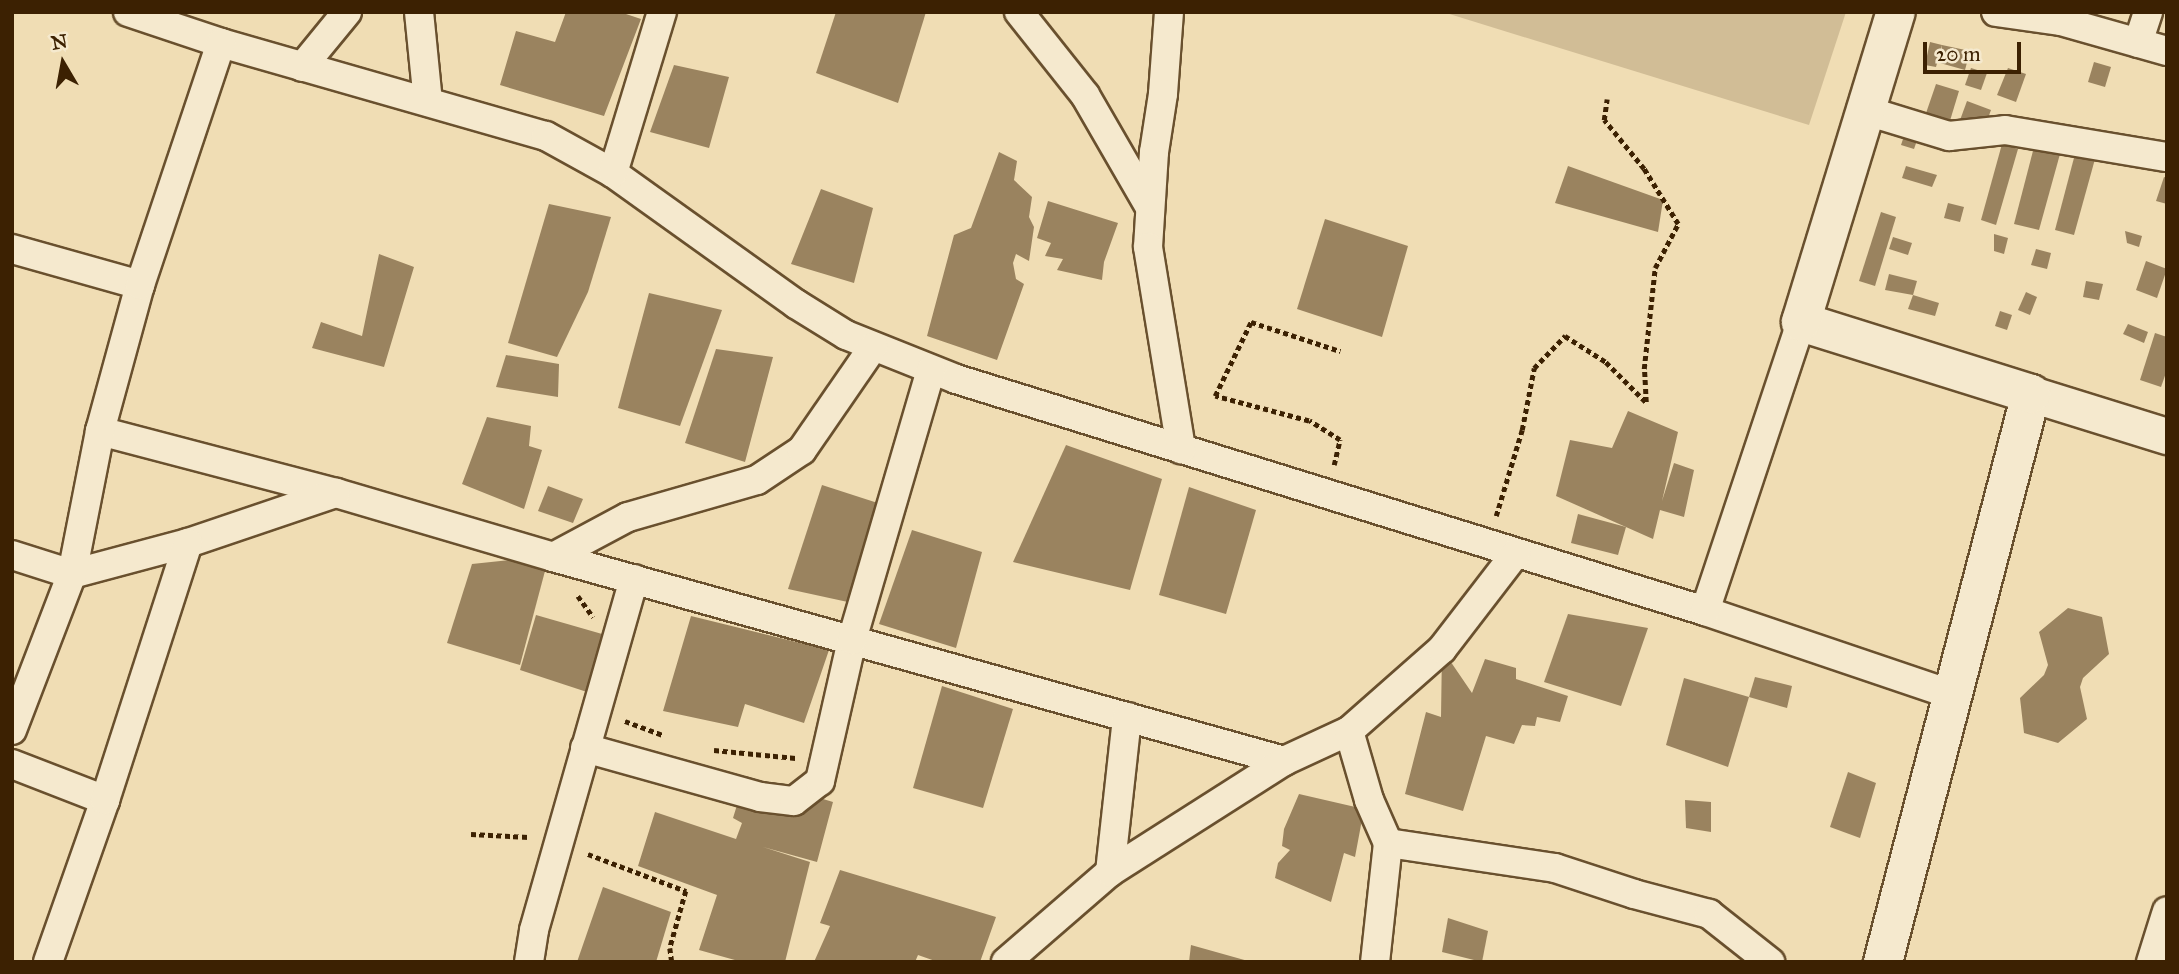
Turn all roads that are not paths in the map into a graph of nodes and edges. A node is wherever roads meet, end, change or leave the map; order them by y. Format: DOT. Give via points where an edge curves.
graph roads {
  1 [pos="128,12"];
  2 [pos="347,12"];
  3 [pos="419,12"];
  4 [pos="662,12"];
  5 [pos="1018,12"];
  6 [pos="1169,12"];
  7 [pos="1896,12"];
  8 [pos="1996,12"];
  9 [pos="2148,12"];
  10 [pos="221,43"];
  11 [pos="2138,43"];
  12 [pos="2167,51"];
  13 [pos="302,66"];
  14 [pos="428,102"];
  15 [pos="1867,111"];
  16 [pos="2167,157"];
  17 [pos="612,173"];
  18 [pos="1149,206"];
  19 [pos="12,249"];
  20 [pos="140,285"];
  21 [pos="1801,322"];
  22 [pos="873,347"];
  23 [pos="931,370"];
  24 [pos="2031,394"];
  25 [pos="100,430"];
  26 [pos="2167,436"];
  27 [pos="1181,449"];
  28 [pos="336,493"];
  29 [pos="188,542"];
  30 [pos="1516,553"];
  31 [pos="12,555"];
  32 [pos="553,557"];
  33 [pos="72,574"];
  34 [pos="634,579"];
  35 [pos="1705,611"];
  36 [pos="852,640"];
  37 [pos="1953,695"];
  38 [pos="1127,717"];
  39 [pos="12,730"];
  40 [pos="1349,731"];
  41 [pos="585,748"];
  42 [pos="1284,761"];
  43 [pos="12,764"];
  44 [pos="105,800"];
  45 [pos="1388,843"];
  46 [pos="1110,872"];
  47 [pos="2167,911"];
  48 [pos="48,962"];
  49 [pos="530,962"];
  50 [pos="1006,962"];
  51 [pos="1375,962"];
  52 [pos="1770,962"];
  53 [pos="1883,962"];
  54 [pos="2151,962"];
  1 -- 10 [label="street"];
  2 -- 13 [label="street"];
  3 -- 14 [label="street"];
  4 -- 17 [label="street"];
  5 -- 18 [label="street" via="1085,95"];
  6 -- 18 [label="street"];
  7 -- 15 [label="main road"];
  8 -- 11 [label="street" via="2061,21"];
  9 -- 11 [label="street"];
  10 -- 13 [label="street"];
  10 -- 20 [label="street"];
  11 -- 12 [label="street"];
  13 -- 14 [label="street"];
  14 -- 17 [label="street" via="546,136"];
  15 -- 16 [label="street" via="1949,136 2005,130"];
  15 -- 21 [label="main road"];
  17 -- 22 [label="street" via="796,304"];
  18 -- 27 [label="street" via="1153,289"];
  19 -- 20 [label="street"];
  20 -- 25 [label="street"];
  21 -- 24 [label="main road"];
  21 -- 35 [label="street"];
  22 -- 23 [label="street"];
  22 -- 32 [label="street" via="802,450 757,480 628,517"];
  23 -- 27 [label="street"];
  23 -- 36 [label="street"];
  24 -- 26 [label="street"];
  24 -- 37 [label="main road"];
  25 -- 28 [label="street"];
  25 -- 33 [label="street"];
  27 -- 30 [label="street"];
  28 -- 29 [label="street"];
  28 -- 32 [label="street"];
  29 -- 33 [label="street"];
  29 -- 44 [label="street"];
  30 -- 35 [label="street"];
  30 -- 40 [label="street" via="1443,649"];
  31 -- 33 [label="street"];
  32 -- 34 [label="street"];
  33 -- 39 [label="street"];
  34 -- 36 [label="street"];
  34 -- 41 [label="street"];
  35 -- 37 [label="street"];
  36 -- 38 [label="street"];
  36 -- 41 [label="street" via="820,781 794,801 760,797"];
  37 -- 53 [label="main road"];
  38 -- 42 [label="street"];
  38 -- 46 [label="street"];
  40 -- 42 [label="street"];
  40 -- 45 [label="street" via="1369,800"];
  41 -- 49 [label="street" via="534,930"];
  42 -- 46 [label="street"];
  43 -- 44 [label="street"];
  44 -- 48 [label="street"];
  45 -- 51 [label="street"];
  45 -- 52 [label="street" via="1555,868 1709,914"];
  46 -- 50 [label="street"];
  47 -- 54 [label="street"];
}
